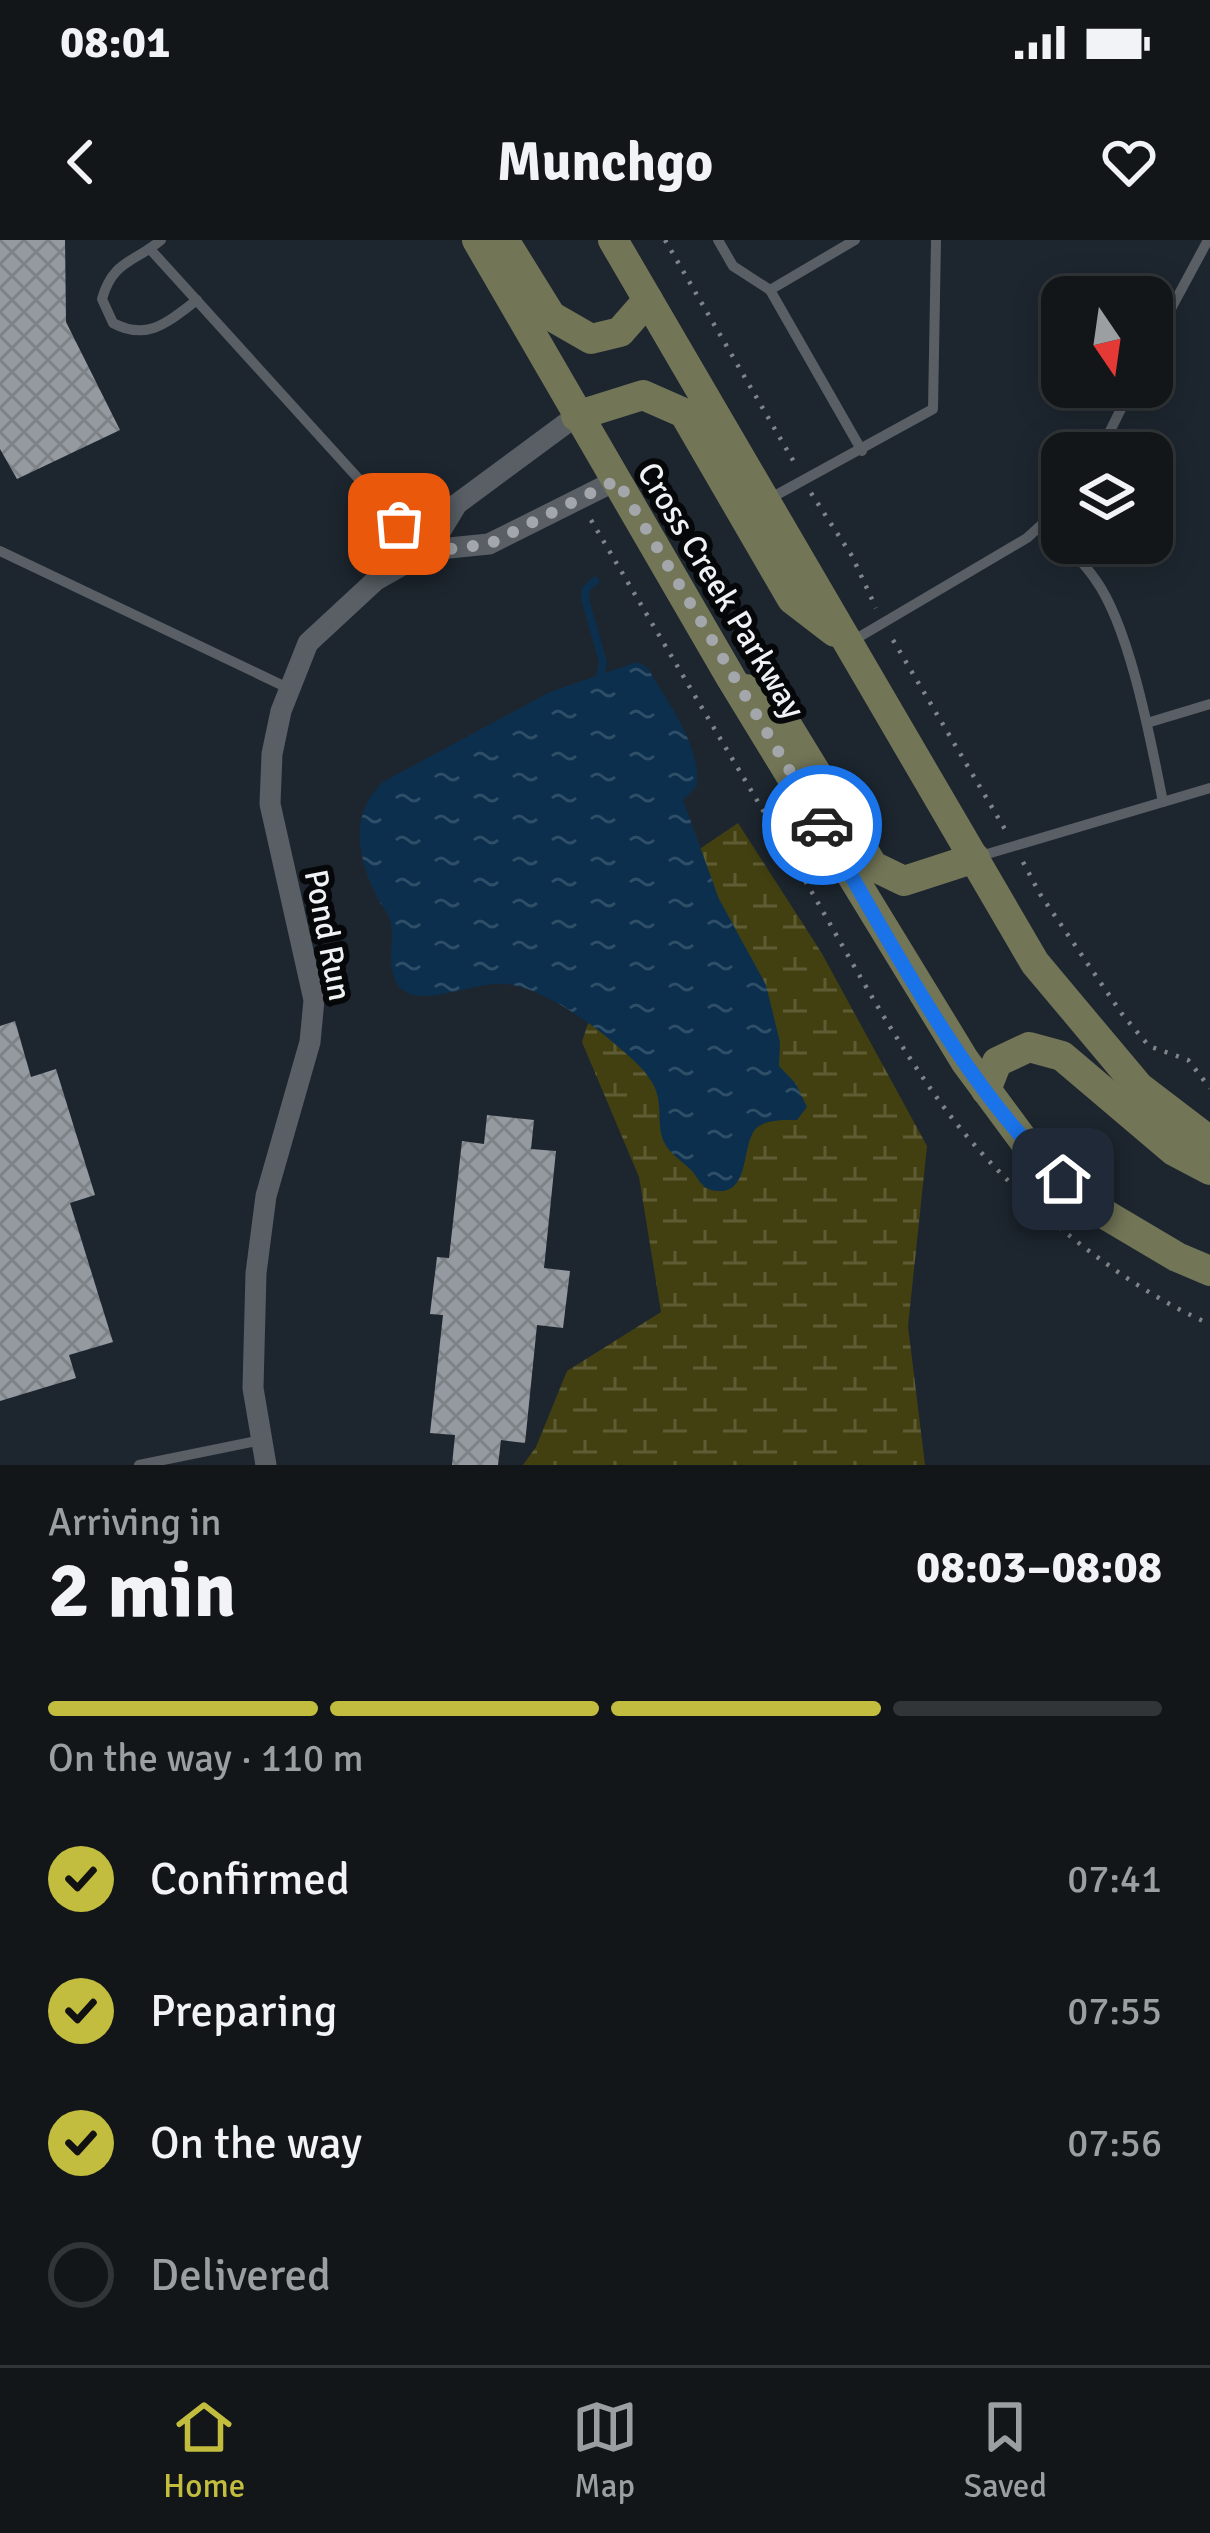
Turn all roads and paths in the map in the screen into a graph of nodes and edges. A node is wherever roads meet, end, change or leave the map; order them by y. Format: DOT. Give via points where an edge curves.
graph roads {
  1 [pos="161,240"];
  2 [pos="477,240"];
  3 [pos="504,240"];
  4 [pos="613,240"];
  5 [pos="665,240"];
  6 [pos="718,240"];
  7 [pos="855,240"];
  8 [pos="936,240"];
  9 [pos="1208,240"];
  10 [pos="150,250"];
  11 [pos="770,290"];
  12 [pos="648,299"];
  13 [pos="197,300"];
  14 [pos="1173,305"];
  15 [pos="576,416"];
  16 [pos="862,451"];
  17 [pos="617,480"];
  18 [pos="804,481"];
  19 [pos="579,499"];
  20 [pos="766,500"];
  21 [pos="1041,525"];
  22 [pos="0,551"];
  23 [pos="427,551"];
  24 [pos="1082,564"];
  25 [pos="884,622"];
  26 [pos="849,643"];
  27 [pos="731,678"];
  28 [pos="290,688"];
  29 [pos="1210,704"];
  30 [pos="1147,723"];
  31 [pos="1210,788"];
  32 [pos="1163,802"];
  33 [pos="1014,846"];
  34 [pos="975,858"];
  35 [pos="876,999"];
  36 [pos="1210,1088"];
  37 [pos="986,1090"];
  38 [pos="1210,1141"];
  39 [pos="1210,1170"];
  40 [pos="1210,1271"];
  41 [pos="261,1440"];
  42 [pos="139,1465"];
  43 [pos="266,1465"];
  1 -- 10 [label="lane"];
  2 -- 15 [label="street, Cross Creek Parkway"];
  3 -- 12 [label="street" via="551,316 591,339 620,332"];
  4 -- 12 [label="street"];
  5 -- 18 [label="path"];
  6 -- 11 [label="lane" via="733,266"];
  7 -- 11 [label="lane"];
  8 -- 16 [label="lane" via="933,410"];
  9 -- 14 [label="lane"];
  10 -- 13 [label="lane"];
  10 -- 13 [label="lane" via="109,276 101,299 112,323 156,330"];
  11 -- 16 [label="lane"];
  12 -- 20 [label="street"];
  13 -- 23 [label="lane"];
  15 -- 17 [label="street, Cross Creek Parkway"];
  15 -- 23 [label="street, Pond Run" via="457,504"];
  15 -- 26 [label="street" via="643,395 683,413 792,599"];
  16 -- 18 [label="lane"];
  17 -- 19 [label="street, Pond Run"];
  17 -- 27 [label="street, Cross Creek Parkway"];
  18 -- 20 [label="lane"];
  18 -- 25 [label="path"];
  19 -- 23 [label="street, Pond Run" via="489,544"];
  19 -- 35 [label="path"];
  20 -- 26 [label="street"];
  21 -- 25 [label="lane"];
  22 -- 28 [label="lane"];
  23 -- 28 [label="street, Pond Run" via="376,580 308,643"];
  24 -- 30 [label="lane" via="1121,638"];
  25 -- 26 [label="lane"];
  25 -- 33 [label="path"];
  26 -- 34 [label="street"];
  27 -- 34 [label="street" via="782,717 873,866 904,881"];
  27 -- 37 [label="street, Cross Creek Parkway"];
  28 -- 41 [label="street, Pond Run" via="272,754 270,804 314,1000 261,1234 253,1321"];
  29 -- 30 [label="lane"];
  30 -- 32 [label="lane"];
  31 -- 32 [label="lane"];
  32 -- 33 [label="lane"];
  33 -- 34 [label="lane"];
  33 -- 36 [label="path" via="1122,1014 1149,1046 1188,1060"];
  34 -- 38 [label="street" via="1035,963 1138,1087"];
  37 -- 39 [label="street" via="997,1062 1029,1047 1062,1056 1174,1150"];
  37 -- 40 [label="street, Cross Creek Parkway" via="1030,1149 1096,1209"];
  41 -- 42 [label="lane"];
  41 -- 43 [label="street, Pond Run"];
}
